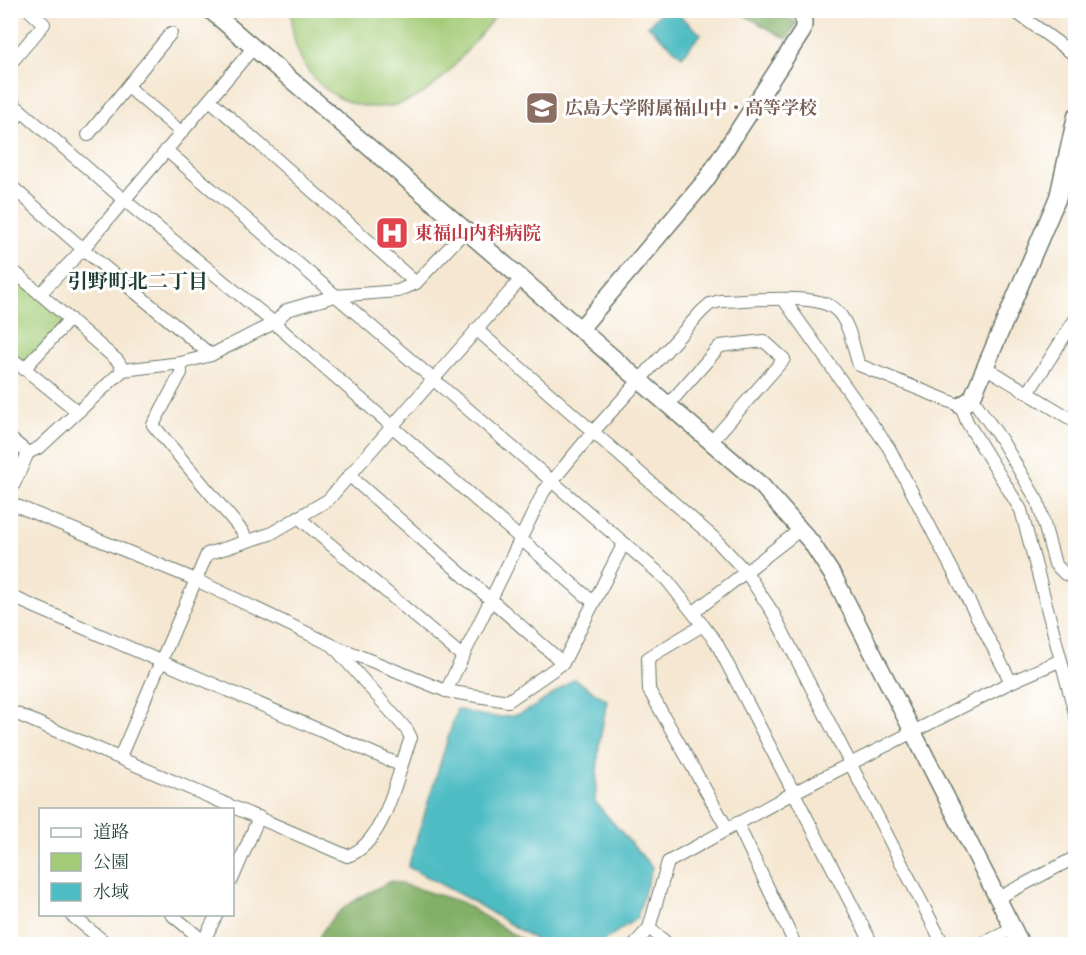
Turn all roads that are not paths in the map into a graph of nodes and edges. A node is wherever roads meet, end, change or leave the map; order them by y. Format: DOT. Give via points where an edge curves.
graph roads {
  1 [pos="29,10"];
  2 [pos="210,10"];
  3 [pos="796,10"];
  4 [pos="1013,10"];
  5 [pos="171,33"];
  6 [pos="253,48"];
  7 [pos="1076,56"];
  8 [pos="10,64"];
  9 [pos="128,87"];
  10 [pos="210,100"];
  11 [pos="10,101"];
  12 [pos="22,112"];
  13 [pos="10,124"];
  14 [pos="1075,126"];
  15 [pos="181,132"];
  16 [pos="88,135"];
  17 [pos="166,150"];
  18 [pos="10,184"];
  19 [pos="124,200"];
  20 [pos="465,231"];
  21 [pos="83,249"];
  22 [pos="10,268"];
  23 [pos="521,279"];
  24 [pos="416,283"];
  25 [pos="40,294"];
  26 [pos="335,296"];
  27 [pos="784,300"];
  28 [pos="1076,318"];
  29 [pos="70,319"];
  30 [pos="274,323"];
  31 [pos="476,329"];
  32 [pos="580,329"];
  33 [pos="211,355"];
  34 [pos="10,357"];
  35 [pos="181,363"];
  36 [pos="985,367"];
  37 [pos="24,369"];
  38 [pos="123,370"];
  39 [pos="639,380"];
  40 [pos="433,381"];
  41 [pos="1028,393"];
  42 [pos="966,402"];
  43 [pos="668,405"];
  44 [pos="77,411"];
  45 [pos="1076,422"];
  46 [pos="392,430"];
  47 [pos="592,433"];
  48 [pos="10,438"];
  49 [pos="711,442"];
  50 [pos="10,453"];
  51 [pos="28,453"];
  52 [pos="351,477"];
  53 [pos="550,482"];
  54 [pos="10,493"];
  55 [pos="10,503"];
  56 [pos="298,517"];
  57 [pos="801,529"];
  58 [pos="247,540"];
  59 [pos="519,540"];
  60 [pos="624,543"];
  61 [pos="746,572"];
  62 [pos="1076,577"];
  63 [pos="196,580"];
  64 [pos="10,596"];
  65 [pos="490,598"];
  66 [pos="593,602"];
  67 [pos="694,612"];
  68 [pos="704,626"];
  69 [pos="332,645"];
  70 [pos="462,656"];
  71 [pos="160,660"];
  72 [pos="1059,661"];
  73 [pos="563,663"];
  74 [pos="1011,682"];
  75 [pos="446,691"];
  76 [pos="10,711"];
  77 [pos="1076,717"];
  78 [pos="912,733"];
  79 [pos="120,757"];
  80 [pos="400,765"];
  81 [pos="850,765"];
  82 [pos="793,793"];
  83 [pos="259,817"];
  84 [pos="732,826"];
  85 [pos="1076,857"];
  86 [pos="234,875"];
  87 [pos="998,898"];
  88 [pos="70,916"];
  89 [pos="172,916"];
  90 [pos="217,916"];
  91 [pos="649,928"];
  92 [pos="1013,929"];
  93 [pos="204,944"];
  94 [pos="107,945"];
  95 [pos="635,945"];
  96 [pos="668,945"];
  97 [pos="795,945"];
  98 [pos="872,945"];
  99 [pos="943,945"];
  100 [pos="982,945"];
  101 [pos="1021,945"];
  1 -- 8 [label="street" via="44,24"];
  2 -- 6 [label="street"];
  3 -- 32 [label="street" via="805,22 802,32 706,180"];
  4 -- 7 [label="street"];
  5 -- 9 [label="street"];
  6 -- 10 [label="street"];
  6 -- 20 [label="street"];
  9 -- 15 [label="street"];
  9 -- 16 [label="street"];
  10 -- 15 [label="street"];
  10 -- 24 [label="street"];
  11 -- 12 [label="street"];
  12 -- 13 [label="street"];
  12 -- 19 [label="street"];
  14 -- 36 [label="street" via="1058,196"];
  15 -- 17 [label="street"];
  17 -- 19 [label="street"];
  17 -- 26 [label="street"];
  18 -- 21 [label="street"];
  19 -- 21 [label="street"];
  19 -- 30 [label="street"];
  20 -- 23 [label="street"];
  20 -- 24 [label="street"];
  21 -- 25 [label="street"];
  21 -- 33 [label="street"];
  22 -- 25 [label="street"];
  23 -- 31 [label="street"];
  23 -- 32 [label="street"];
  24 -- 26 [label="street" via="398,291"];
  25 -- 29 [label="street"];
  26 -- 30 [label="street" via="287,310"];
  26 -- 40 [label="street"];
  27 -- 39 [label="street" via="710,304"];
  27 -- 42 [label="street" via="814,300 836,310 859,365"];
  27 -- 74 [label="street" via="889,448"];
  28 -- 41 [label="street"];
  29 -- 37 [label="street"];
  29 -- 38 [label="street" via="118,361"];
  30 -- 33 [label="street"];
  30 -- 46 [label="street"];
  31 -- 40 [label="street"];
  31 -- 47 [label="street"];
  32 -- 39 [label="street"];
  33 -- 35 [label="street"];
  34 -- 37 [label="street"];
  35 -- 38 [label="street"];
  35 -- 58 [label="street" via="181,373 153,425"];
  36 -- 41 [label="street"];
  36 -- 42 [label="street"];
  37 -- 44 [label="street"];
  38 -- 44 [label="street"];
  39 -- 43 [label="street"];
  39 -- 47 [label="street"];
  40 -- 46 [label="street"];
  40 -- 53 [label="street"];
  41 -- 45 [label="street"];
  42 -- 62 [label="street" via="1002,441 1038,502 1055,564 1065,574"];
  42 -- 72 [label="street" via="967,422 1021,510"];
  43 -- 49 [label="street"];
  43 -- 49 [label="street" via="720,346 764,341 784,359"];
  44 -- 51 [label="street" via="40,447"];
  46 -- 52 [label="street"];
  46 -- 59 [label="street"];
  47 -- 53 [label="street"];
  47 -- 61 [label="street" via="714,538"];
  48 -- 51 [label="street"];
  49 -- 57 [label="street" via="762,486"];
  50 -- 51 [label="street"];
  51 -- 54 [label="street"];
  52 -- 56 [label="street" via="328,500"];
  52 -- 65 [label="street"];
  53 -- 59 [label="street"];
  53 -- 60 [label="street"];
  55 -- 63 [label="street"];
  56 -- 58 [label="street" via="270,534"];
  56 -- 70 [label="street"];
  57 -- 61 [label="street"];
  57 -- 78 [label="street" via="835,579"];
  58 -- 63 [label="street" via="207,554"];
  59 -- 65 [label="street"];
  59 -- 66 [label="street"];
  60 -- 66 [label="street"];
  60 -- 67 [label="street" via="667,580"];
  61 -- 67 [label="street"];
  61 -- 81 [label="street" via="773,613"];
  63 -- 69 [label="street"];
  63 -- 71 [label="street"];
  64 -- 71 [label="street"];
  65 -- 70 [label="street"];
  65 -- 73 [label="street"];
  66 -- 73 [label="street"];
  67 -- 68 [label="street"];
  68 -- 82 [label="street" via="716,642"];
  68 -- 84 [label="street" via="648,658 649,690"];
  69 -- 75 [label="street"];
  69 -- 80 [label="street" via="407,730 411,738"];
  70 -- 75 [label="street"];
  71 -- 79 [label="street"];
  71 -- 80 [label="street"];
  72 -- 74 [label="street"];
  72 -- 77 [label="street"];
  73 -- 75 [label="street" via="508,701"];
  74 -- 78 [label="street"];
  76 -- 79 [label="street"];
  78 -- 81 [label="street"];
  78 -- 87 [label="street"];
  79 -- 83 [label="street"];
  80 -- 83 [label="street" via="383,820 356,853 347,856"];
  81 -- 82 [label="street"];
  81 -- 99 [label="street"];
  82 -- 84 [label="street"];
  82 -- 98 [label="street"];
  83 -- 86 [label="street"];
  84 -- 91 [label="street" via="669,862"];
  84 -- 97 [label="street"];
  85 -- 87 [label="street"];
  87 -- 92 [label="street"];
  88 -- 94 [label="street"];
  89 -- 93 [label="street"];
  90 -- 93 [label="street"];
  91 -- 95 [label="street"];
  91 -- 96 [label="street"];
  92 -- 100 [label="street"];
  92 -- 101 [label="street"];
}
